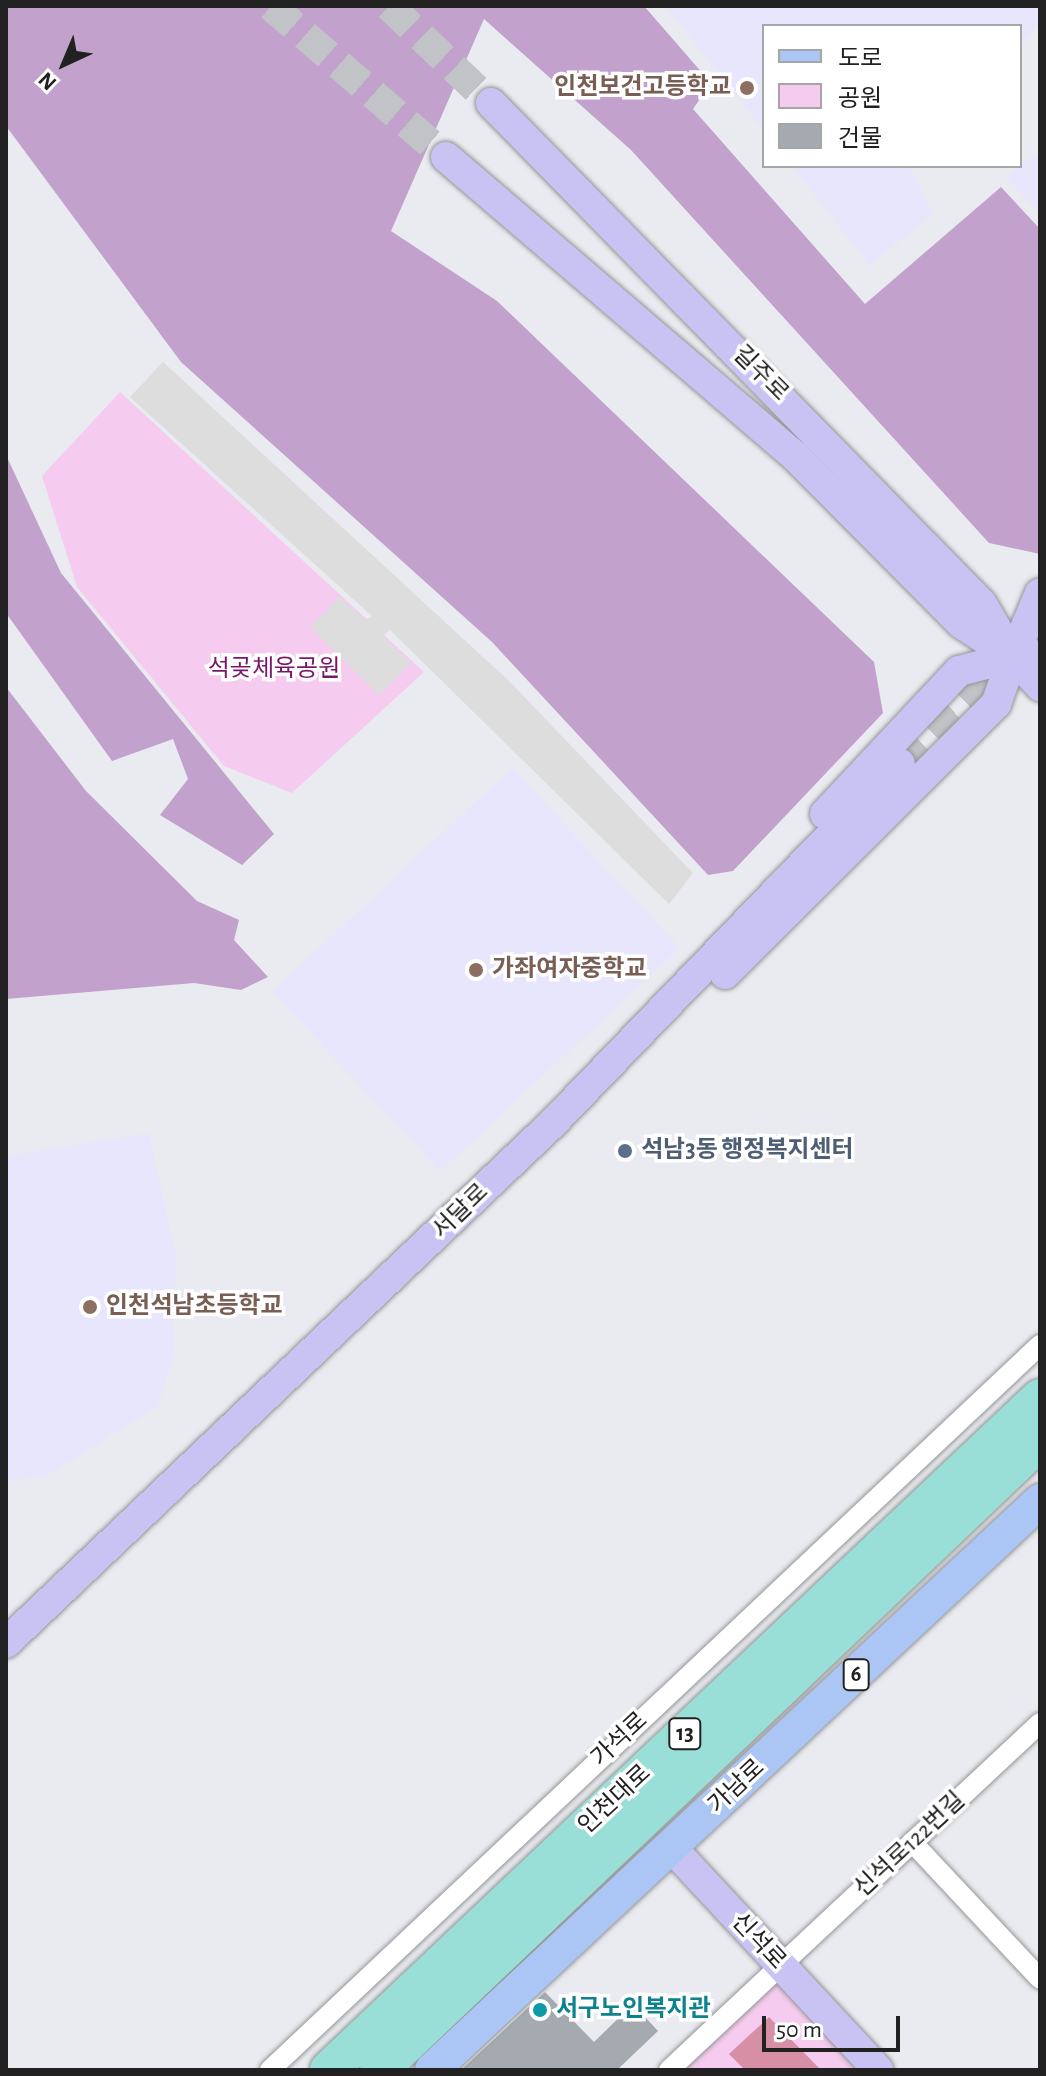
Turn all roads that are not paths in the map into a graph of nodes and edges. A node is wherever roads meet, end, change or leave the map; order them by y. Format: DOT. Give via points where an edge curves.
graph roads {
  1 [pos="491,103"];
  2 [pos="446,157"];
  3 [pos="1040,593"];
  4 [pos="1027,651"];
  5 [pos="1040,686"];
  6 [pos="901,764"];
  7 [pos="1040,1345"];
  8 [pos="1040,1398"];
  9 [pos="1040,1441"];
  10 [pos="1040,1501"];
  11 [pos="6,1643"];
  12 [pos="1038,1729"];
  13 [pos="912,1842"];
  14 [pos="672,1848"];
  15 [pos="780,1966"];
  16 [pos="1040,1979"];
  17 [pos="270,2070"];
  18 [pos="329,2070"];
  19 [pos="379,2070"];
  20 [pos="432,2070"];
  21 [pos="669,2070"];
  22 [pos="878,2070"];
  1 -- 4 [label="street, 길주로"];
  2 -- 4 [label="street, 길주로" via="796,457 962,624"];
  3 -- 4 [label="street"];
  4 -- 5 [label="street, 길주로"];
  4 -- 6 [label="street" via="996,704"];
  4 -- 6 [label="street" via="959,671"];
  6 -- 11 [label="street, 서달로" via="554,1122"];
  7 -- 17 [label="street, 가석로"];
  8 -- 18 [label="highway, 인천대로 / 13"];
  9 -- 19 [label="highway, 인천대로 / 13"];
  10 -- 14 [label="main road, 가남로 / 6"];
  12 -- 13 [label="street, 신석로122번길"];
  13 -- 15 [label="street, 신석로122번길"];
  13 -- 16 [label="street"];
  14 -- 15 [label="street, 신석로"];
  14 -- 20 [label="main road, 가남로 / 6"];
  15 -- 21 [label="street, 신석로122번길"];
  15 -- 22 [label="street, 신석로"];
}
